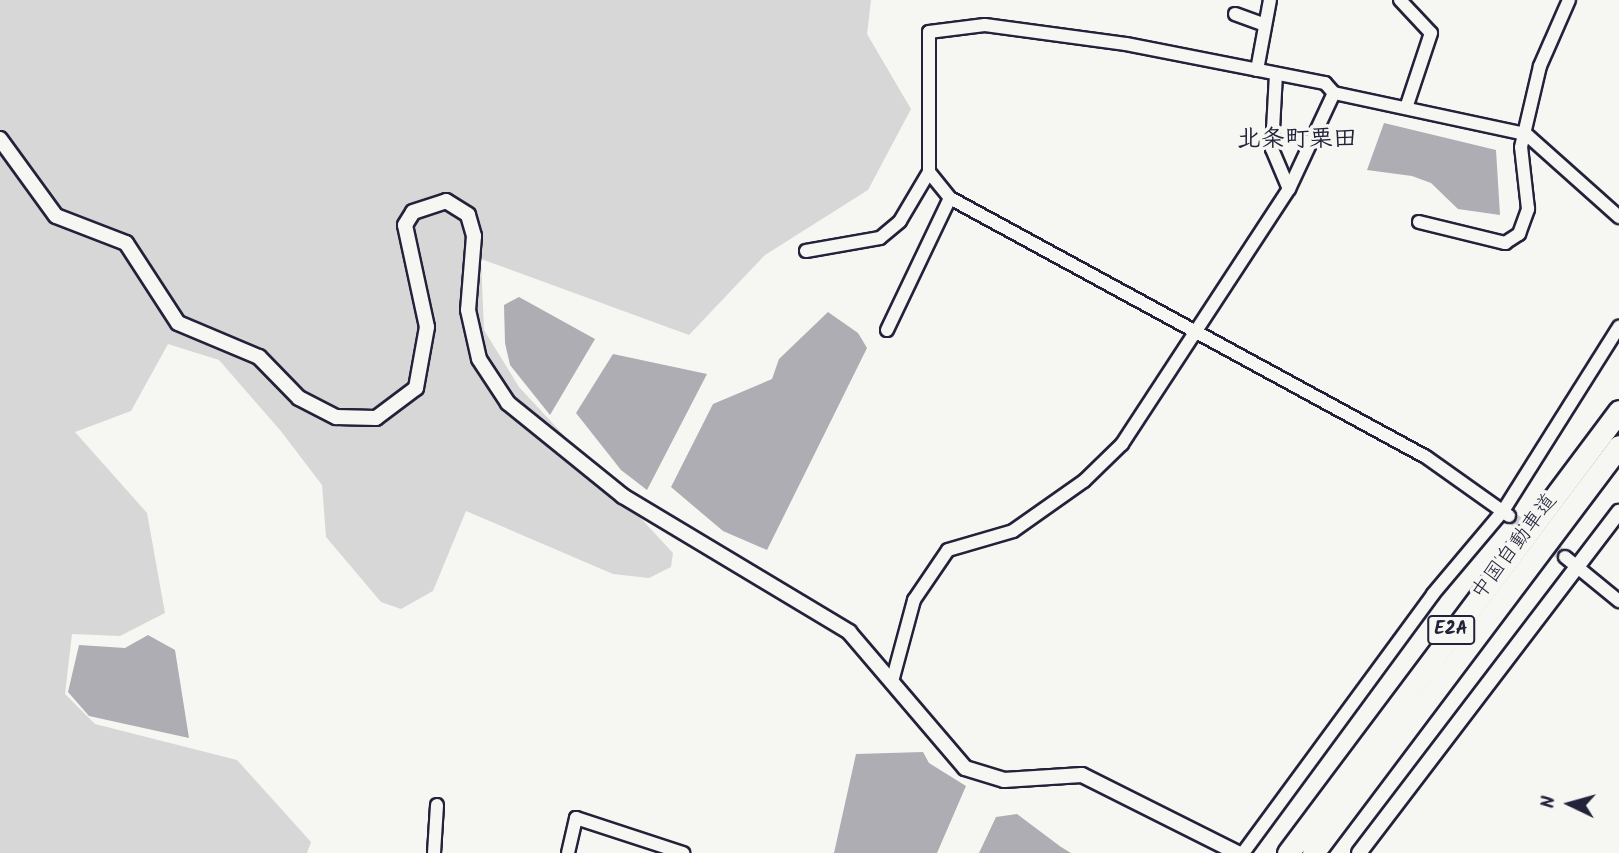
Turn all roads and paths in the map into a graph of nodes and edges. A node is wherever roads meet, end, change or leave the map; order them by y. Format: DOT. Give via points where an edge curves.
graph roads {
  1 [pos="1270,0"];
  2 [pos="1400,0"];
  3 [pos="1569,0"];
  4 [pos="1235,13"];
  5 [pos="1263,24"];
  6 [pos="1257,70"];
  7 [pos="1276,74"];
  8 [pos="1334,93"];
  9 [pos="1406,108"];
  10 [pos="1526,134"];
  11 [pos="0,139"];
  12 [pos="929,172"];
  13 [pos="1289,189"];
  14 [pos="950,198"];
  15 [pos="1619,217"];
  16 [pos="1419,222"];
  17 [pos="806,251"];
  18 [pos="1619,327"];
  19 [pos="887,330"];
  20 [pos="1194,336"];
  21 [pos="1619,411"];
  22 [pos="1619,446"];
  23 [pos="1619,512"];
  24 [pos="1506,513"];
  25 [pos="1571,561"];
  26 [pos="1619,601"];
  27 [pos="892,678"];
  28 [pos="437,805"];
  29 [pos="434,853"];
  30 [pos="568,853"];
  31 [pos="682,853"];
  32 [pos="1240,853"];
  33 [pos="1288,853"];
  34 [pos="1313,853"];
  35 [pos="1359,853"];
  1 -- 5 [label="street"];
  2 -- 9 [label="street" via="1431,33"];
  3 -- 10 [label="street" via="1540,66"];
  4 -- 5 [label="street"];
  5 -- 6 [label="street"];
  6 -- 7 [label="street"];
  6 -- 12 [label="street" via="985,25 929,32"];
  7 -- 8 [label="street" via="1325,83"];
  7 -- 13 [label="street" via="1272,149"];
  8 -- 9 [label="street"];
  8 -- 13 [label="street"];
  9 -- 10 [label="street"];
  10 -- 15 [label="street"];
  10 -- 16 [label="street" via="1528,209 1519,234 1505,243"];
  11 -- 27 [label="street" via="57,216 126,243 178,323 259,357 299,398 336,417 376,418 416,388 427,327 405,225 421,206 446,201 468,215 474,236 468,310 480,359 508,403 623,496 849,632"];
  12 -- 14 [label="street"];
  12 -- 17 [label="street" via="906,213 880,237"];
  13 -- 20 [label="street"];
  14 -- 19 [label="street"];
  14 -- 20 [label="street"];
  18 -- 24 [label="street"];
  20 -- 24 [label="street" via="1419,453"];
  20 -- 27 [label="street" via="1122,444 1084,481 1013,531 948,550 930,569"];
  21 -- 33 [label="highway, 中国自動車道 / E2A"];
  22 -- 34 [label="highway, 中国自動車道 / E2A"];
  23 -- 25 [label="street"];
  24 -- 32 [label="street" via="1433,594"];
  25 -- 26 [label="street"];
  25 -- 35 [label="street"];
  27 -- 32 [label="street" via="965,768 1004,780 1082,775"];
  28 -- 29 [label="street"];
  30 -- 31 [label="street" via="576,818"];
}
